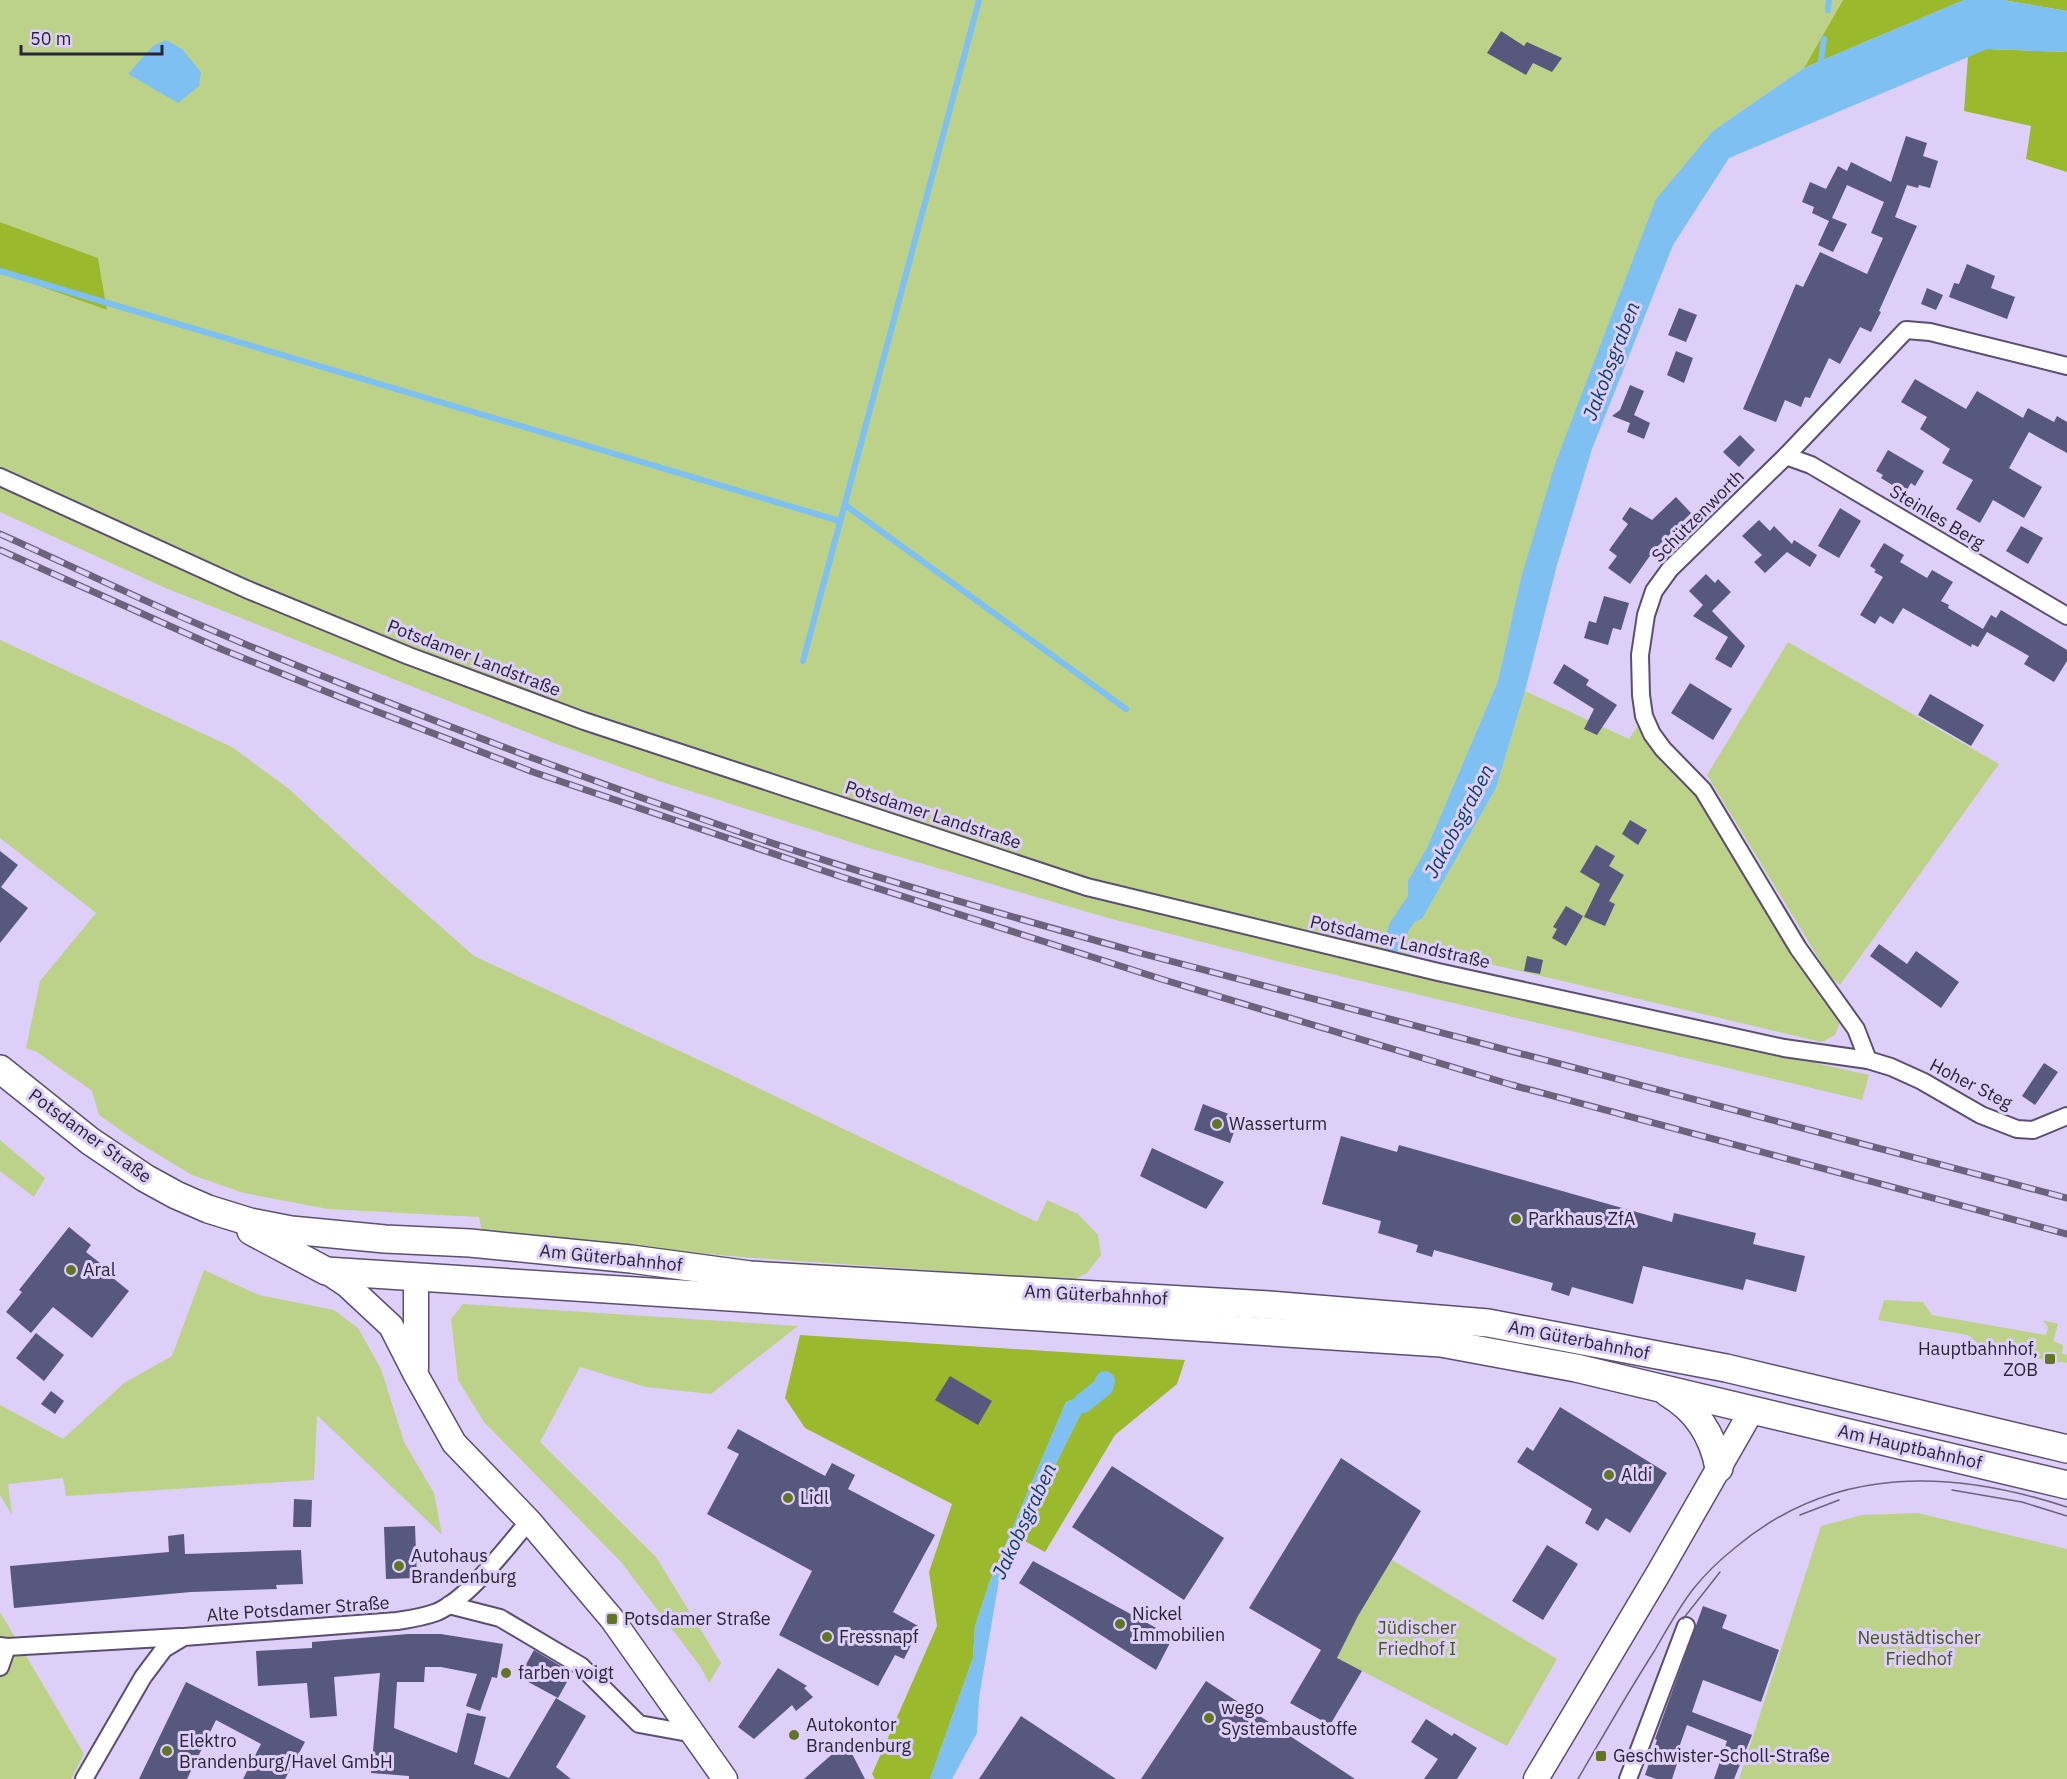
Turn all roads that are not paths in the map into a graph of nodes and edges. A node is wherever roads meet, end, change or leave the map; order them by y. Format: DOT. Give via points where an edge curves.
graph roads {
  1 [pos="2067,366"];
  2 [pos="1786,456"];
  3 [pos="0,477"];
  4 [pos="2067,616"];
  5 [pos="1868,1060"];
  6 [pos="1891,1067"];
  7 [pos="0,1069"];
  8 [pos="2067,1116"];
  9 [pos="216,1211"];
  10 [pos="417,1241"];
  11 [pos="326,1271"];
  12 [pos="416,1278"];
  13 [pos="1132,1311"];
  14 [pos="416,1375"];
  15 [pos="1771,1379"];
  16 [pos="1648,1385"];
  17 [pos="1752,1410"];
  18 [pos="2067,1449"];
  19 [pos="1719,1468"];
  20 [pos="2067,1485"];
  21 [pos="529,1521"];
  22 [pos="449,1605"];
  23 [pos="1686,1626"];
  24 [pos="184,1637"];
  25 [pos="4,1646"];
  26 [pos="0,1667"];
  27 [pos="694,1734"];
  28 [pos="84,1779"];
  29 [pos="725,1779"];
  30 [pos="1536,1779"];
  31 [pos="1628,1779"];
  1 -- 2 [label="street, Schützenworth" via="1930,332 1906,330"];
  2 -- 4 [label="street, Steinles Berg" via="1811,465"];
  2 -- 5 [label="street, Schützenworth" via="1670,569 1654,591 1640,655 1641,695 1652,734 1703,790 1798,948 1856,1029"];
  3 -- 5 [label="street, Potsdamer Landstraße" via="246,589 409,656 584,721 1087,887 1438,972 1784,1048"];
  5 -- 6 [label="street, Potsdamer Landstraße"];
  6 -- 8 [label="street, Hoher Steg" via="1981,1115 2017,1129 2033,1130"];
  7 -- 9 [label="main road, Potsdamer Straße" via="90,1141 145,1178"];
  9 -- 10 [label="main road, Potsdamer Straße" via="291,1230"];
  9 -- 11 [label="main road, Potsdamer Straße"];
  10 -- 12 [label="main road"];
  10 -- 13 [label="main road, Am Güterbahnhof" via="470,1243 750,1275"];
  11 -- 12 [label="main road, Potsdamer Straße"];
  11 -- 14 [label="street" via="392,1326"];
  12 -- 13 [label="main road, Am Güterbahnhof"];
  12 -- 14 [label="street"];
  13 -- 15 [label="main road, Am Güterbahnhof" via="1269,1305 1488,1323"];
  13 -- 16 [label="main road, Am Güterbahnhof" via="1441,1343"];
  14 -- 21 [label="street" via="454,1443"];
  15 -- 17 [label="main road"];
  15 -- 18 [label="main road, Am Hauptbahnhof"];
  16 -- 17 [label="main road, Am Güterbahnhof"];
  16 -- 19 [label="main road" via="1664,1390 1692,1411 1711,1438"];
  17 -- 19 [label="street"];
  17 -- 20 [label="main road, Am Hauptbahnhof"];
  19 -- 30 [label="street"];
  21 -- 22 [label="street, Alte Potsdamer Straße"];
  21 -- 27 [label="street" via="612,1619"];
  22 -- 24 [label="street, Alte Potsdamer Straße" via="438,1612 397,1621"];
  22 -- 27 [label="street" via="500,1618 581,1666 639,1724"];
  23 -- 31 [label="street"];
  24 -- 25 [label="street, Alte Potsdamer Straße"];
  24 -- 28 [label="street, Alte Potsdamer Straße" via="164,1649 143,1677"];
  25 -- 26 [label="street"];
  27 -- 29 [label="street"];
}
